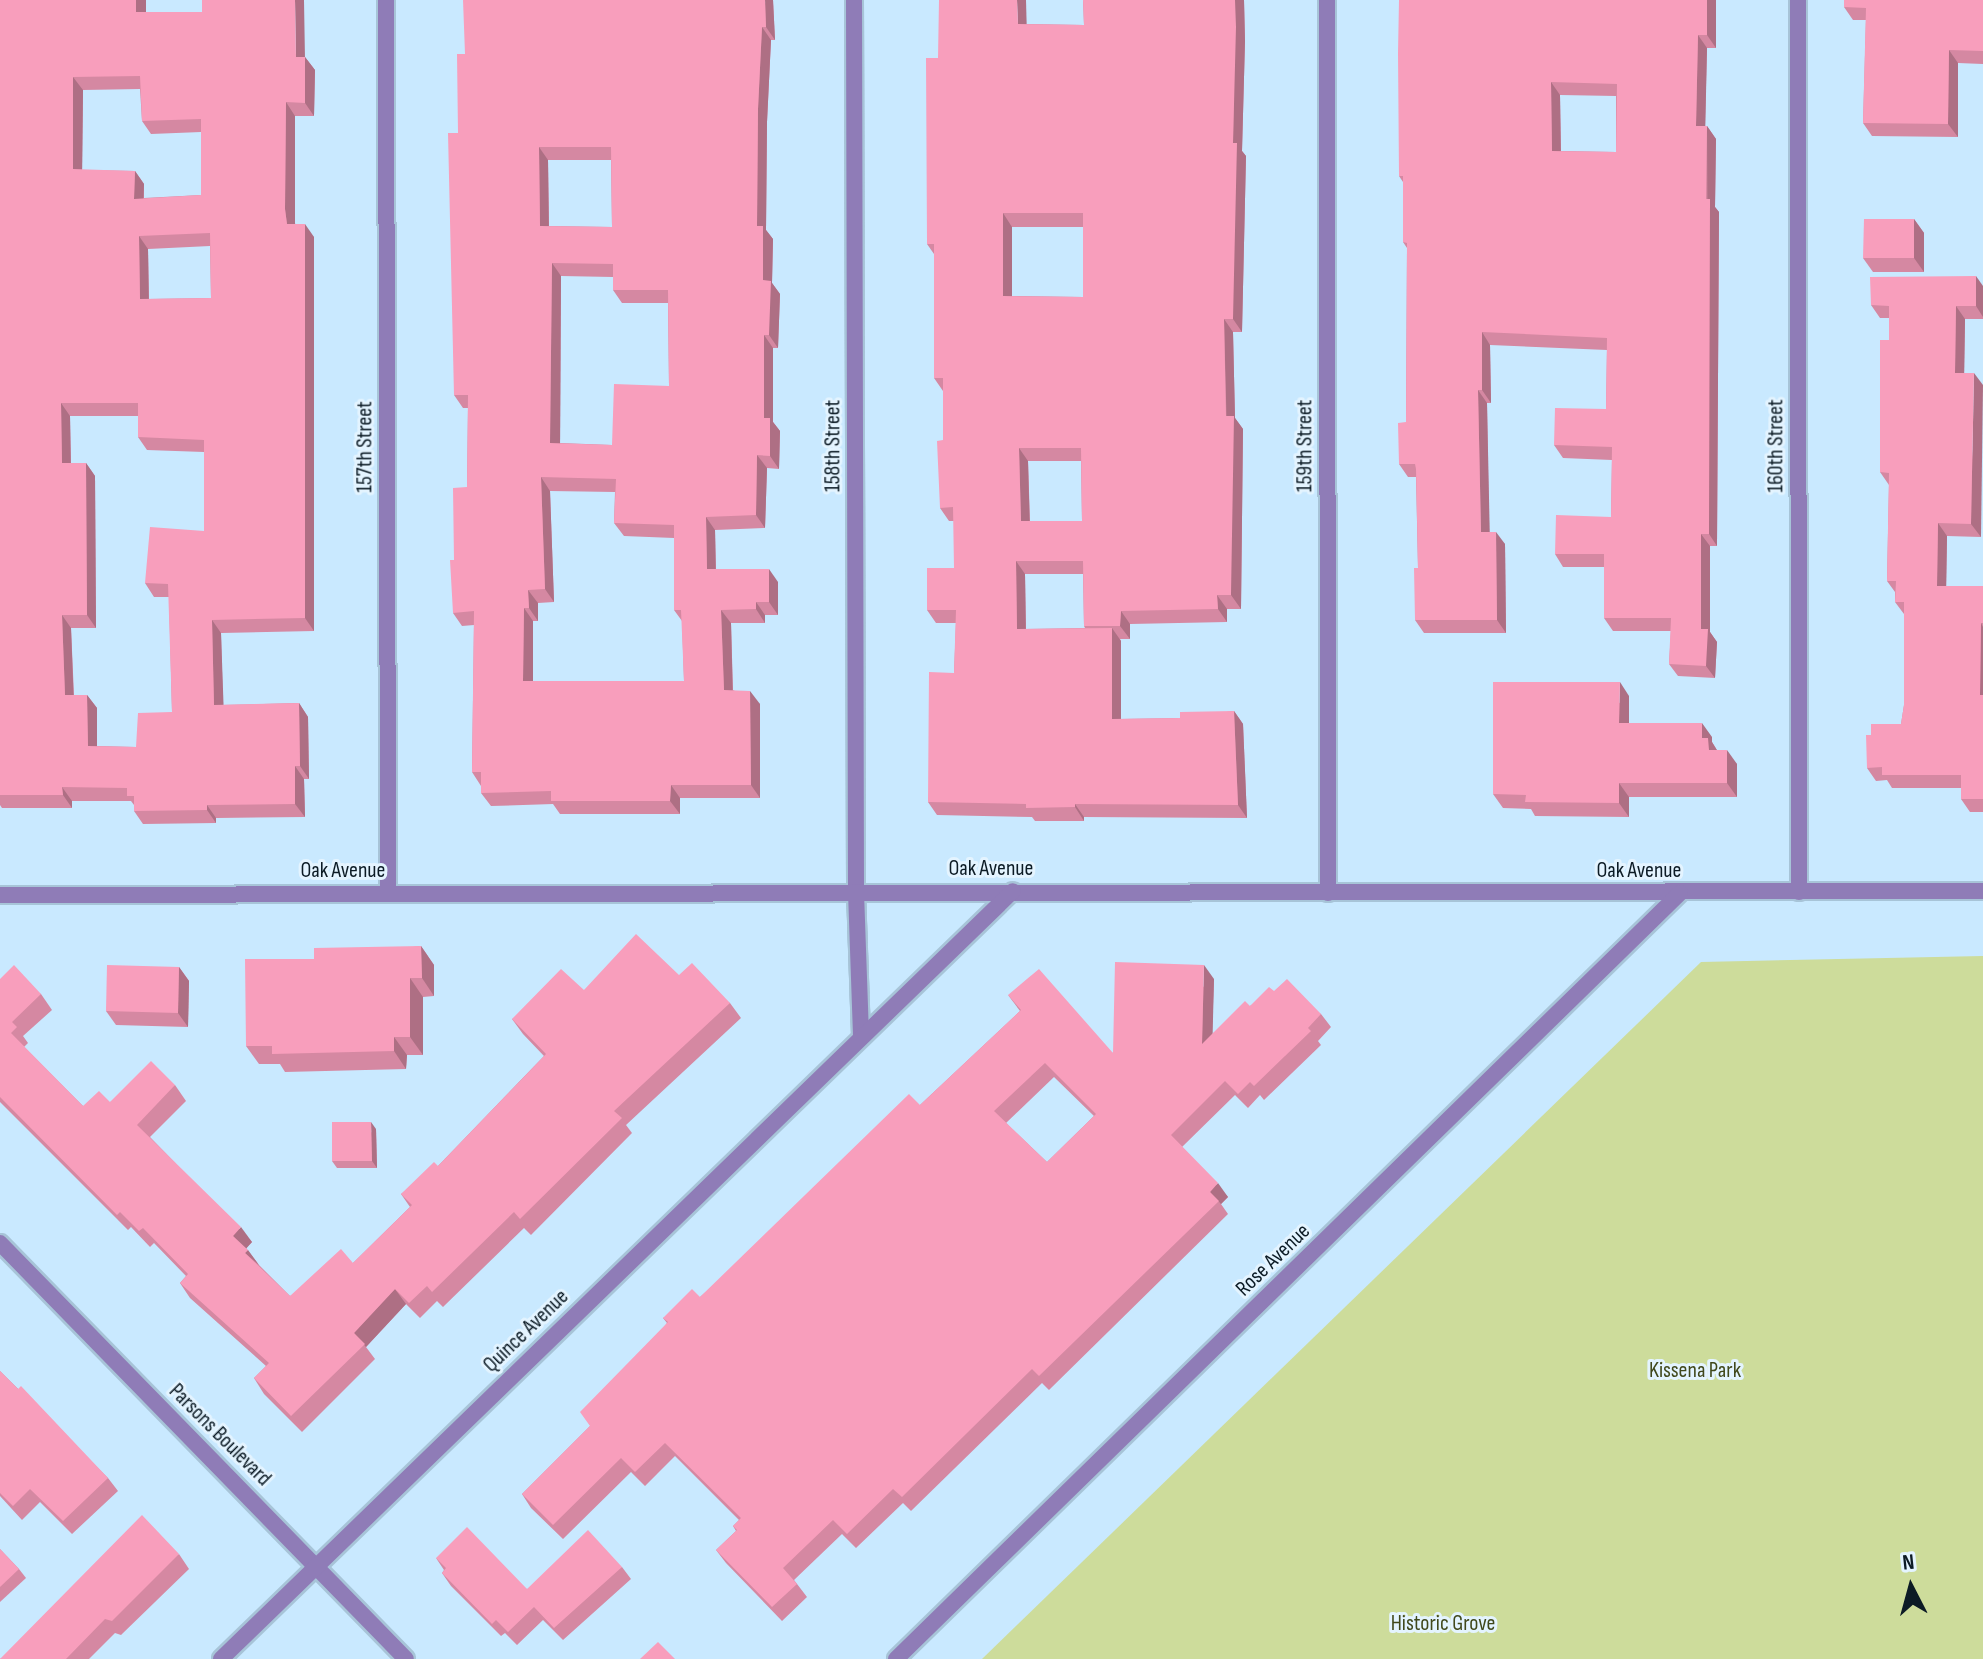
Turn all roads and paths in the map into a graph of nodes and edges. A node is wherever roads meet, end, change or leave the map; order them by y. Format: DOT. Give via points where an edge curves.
graph roads {
  1 [pos="386,0"];
  2 [pos="854,0"];
  3 [pos="1327,0"];
  4 [pos="1798,0"];
  5 [pos="1013,891"];
  6 [pos="1983,891"];
  7 [pos="856,892"];
  8 [pos="1799,892"];
  9 [pos="388,893"];
  10 [pos="1328,893"];
  11 [pos="1680,893"];
  12 [pos="0,895"];
  13 [pos="861,1035"];
  14 [pos="0,1243"];
  15 [pos="316,1567"];
  16 [pos="221,1659"];
  17 [pos="406,1659"];
  18 [pos="896,1659"];
  1 -- 9 [label="street, 157th Street"];
  2 -- 7 [label="street, 158th Street"];
  3 -- 10 [label="street, 159th Street"];
  4 -- 8 [label="street, 160th Street"];
  5 -- 7 [label="street, Oak Avenue"];
  5 -- 10 [label="street, Oak Avenue"];
  5 -- 13 [label="street, Quince Avenue"];
  6 -- 8 [label="street, Oak Avenue"];
  7 -- 9 [label="street, Oak Avenue"];
  7 -- 13 [label="street"];
  8 -- 11 [label="street, Oak Avenue"];
  9 -- 12 [label="street, Oak Avenue"];
  10 -- 11 [label="street, Oak Avenue"];
  11 -- 18 [label="street, Rose Avenue"];
  13 -- 15 [label="street, Quince Avenue"];
  14 -- 15 [label="street, Parsons Boulevard"];
  15 -- 16 [label="street, Quince Avenue"];
  15 -- 17 [label="street, Parsons Boulevard"];
}
